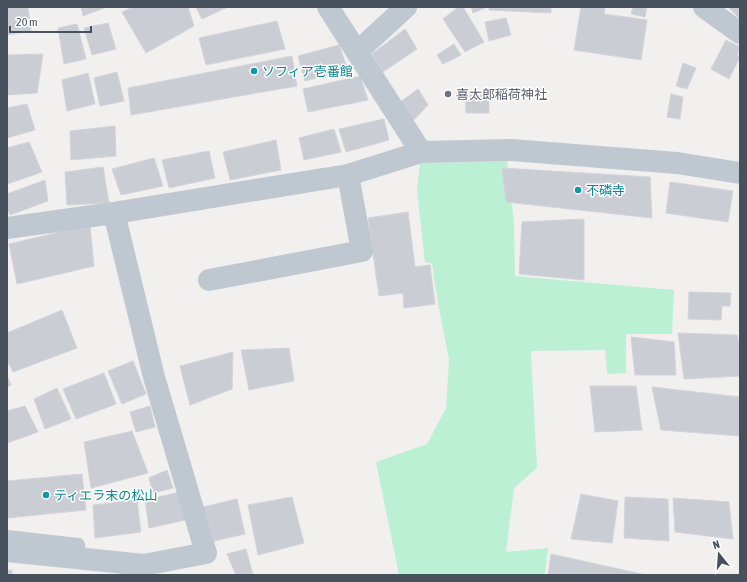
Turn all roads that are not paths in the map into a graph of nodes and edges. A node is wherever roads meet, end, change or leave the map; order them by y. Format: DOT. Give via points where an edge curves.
graph roads {
  1 [pos="328,7"];
  2 [pos="406,7"];
  3 [pos="704,7"];
  4 [pos="740,33"];
  5 [pos="357,52"];
  6 [pos="421,152"];
  7 [pos="740,173"];
  8 [pos="348,175"];
  9 [pos="114,213"];
  10 [pos="7,228"];
  11 [pos="209,280"];
  12 [pos="7,537"];
  13 [pos="7,552"];
  14 [pos="80,559"];
  1 -- 5 [label="street"];
  2 -- 5 [label="street"];
  3 -- 4 [label="street"];
  5 -- 6 [label="street"];
  6 -- 7 [label="street" via="511,150 677,163"];
  6 -- 8 [label="street"];
  8 -- 9 [label="street"];
  8 -- 11 [label="street" via="362,250"];
  9 -- 10 [label="street"];
  9 -- 14 [label="street" via="154,377 206,553 144,565"];
  12 -- 14 [label="lane" via="78,546"];
  13 -- 14 [label="street"];
}
